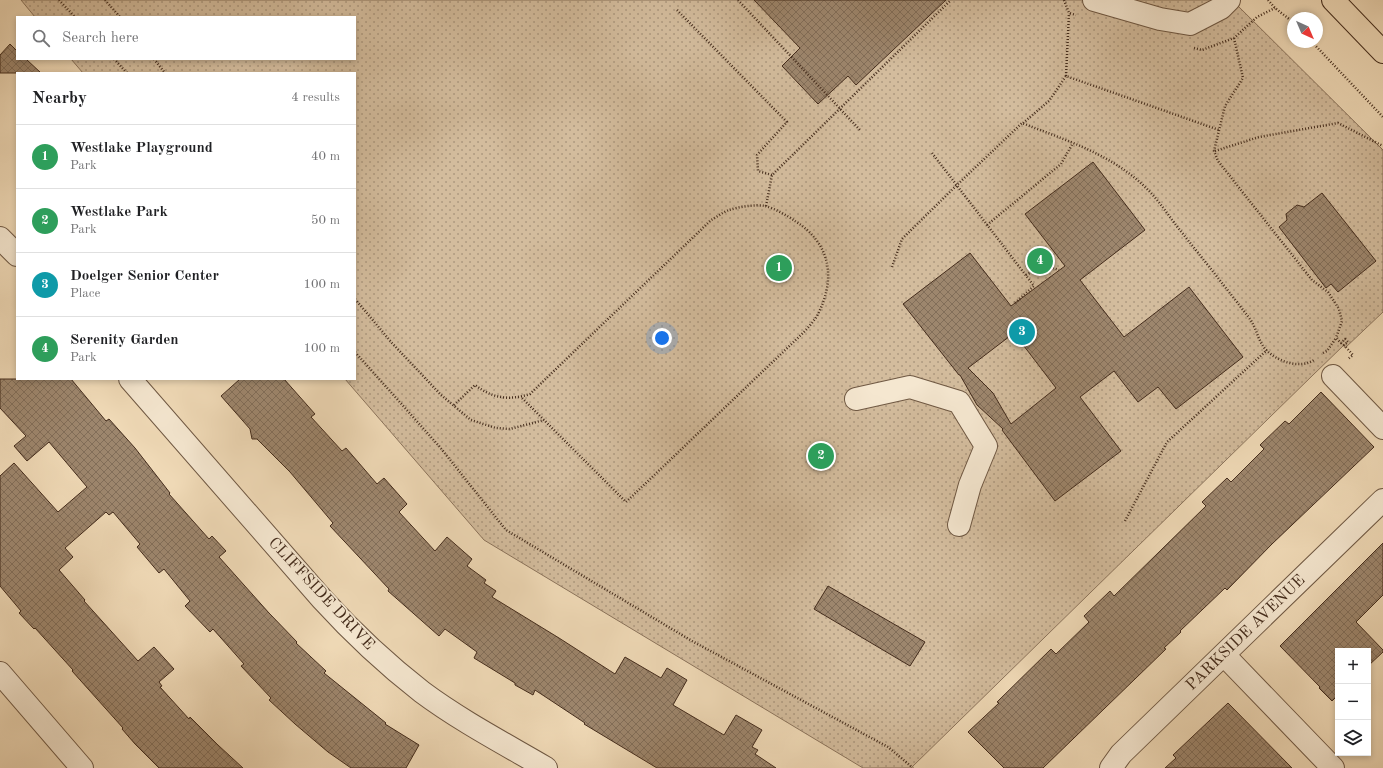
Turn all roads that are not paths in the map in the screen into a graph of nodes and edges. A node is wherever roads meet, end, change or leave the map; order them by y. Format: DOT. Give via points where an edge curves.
graph roads {
  1 [pos="1094,0"];
  2 [pos="1229,0"];
  3 [pos="1333,0"];
  4 [pos="1383,52"];
  5 [pos="0,238"];
  6 [pos="16,255"];
  7 [pos="1333,376"];
  8 [pos="131,380"];
  9 [pos="856,399"];
  10 [pos="1383,428"];
  11 [pos="1383,500"];
  12 [pos="959,525"];
  13 [pos="1224,655"];
  14 [pos="0,673"];
  15 [pos="82,768"];
  16 [pos="546,768"];
  17 [pos="1111,768"];
  18 [pos="1333,768"];
  1 -- 2 [label="street" via="1160,20 1190,24 1221,8"];
  3 -- 4 [label="main road"];
  5 -- 6 [label="street"];
  7 -- 10 [label="street"];
  8 -- 16 [label="street, CLIFFSIDE DRIVE" via="355,634 423,693"];
  9 -- 12 [label="street" via="910,387 958,402 986,446 970,485"];
  11 -- 13 [label="street, PARKSIDE AVENUE"];
  13 -- 17 [label="street, PARKSIDE AVENUE" via="1121,754"];
  13 -- 18 [label="street"];
  14 -- 15 [label="street"];
}
